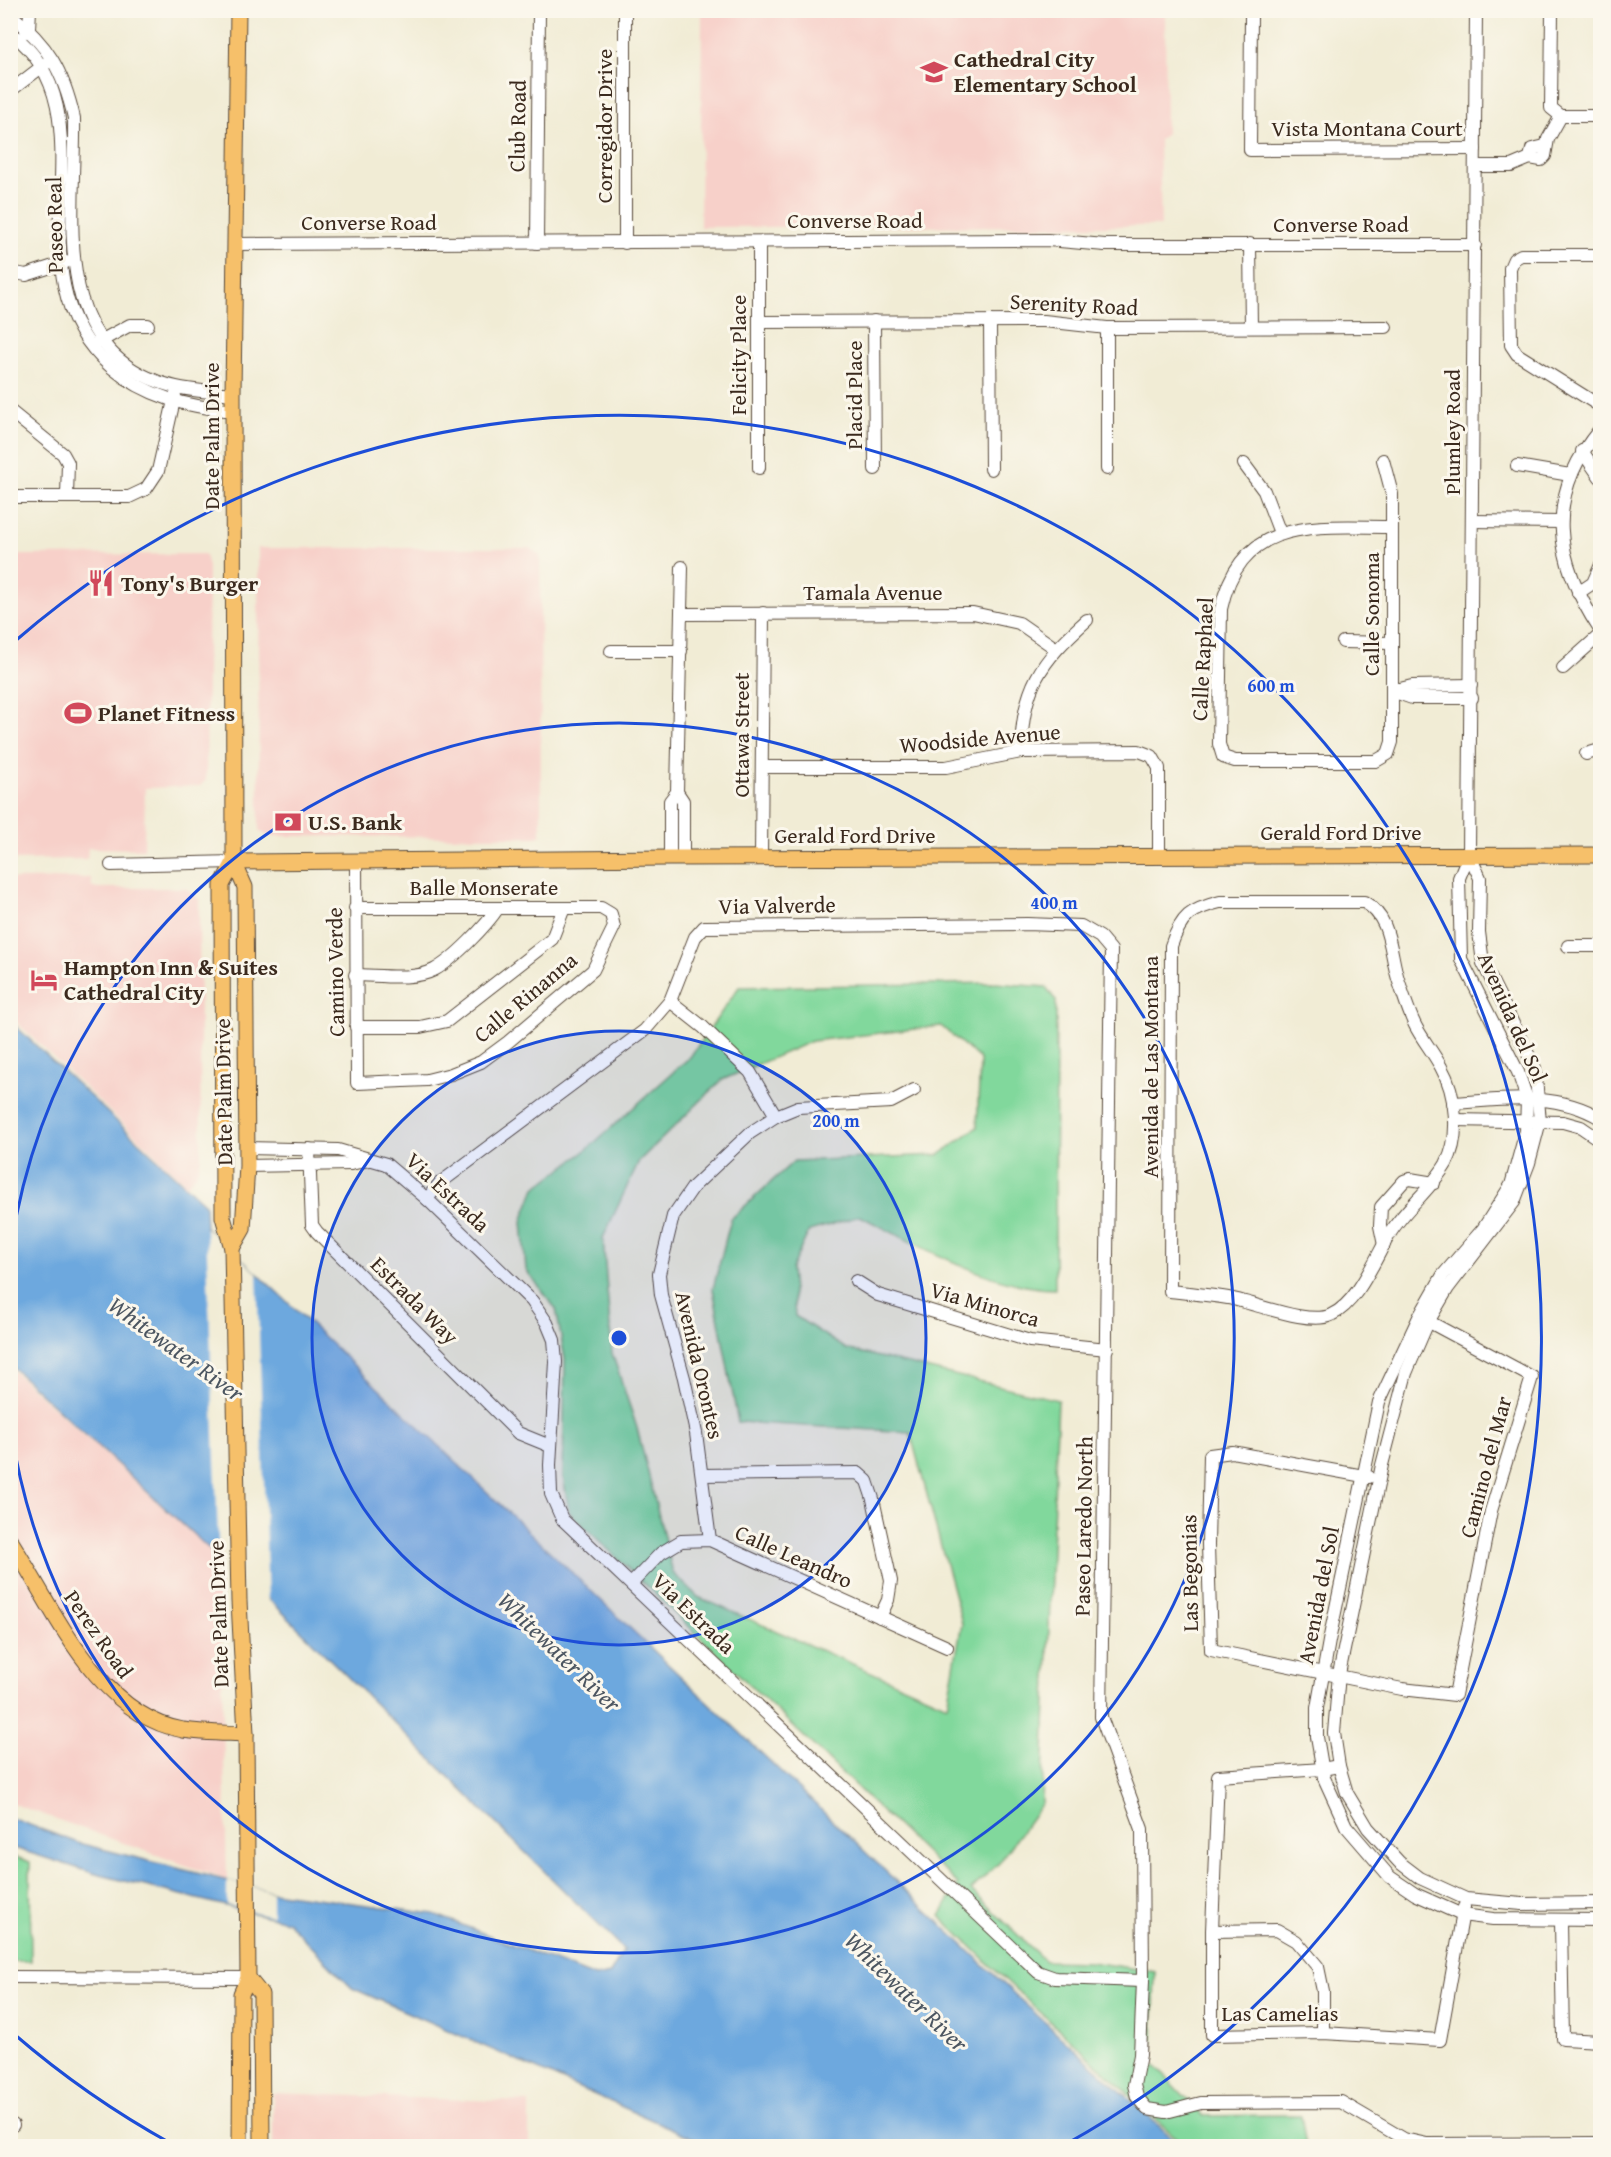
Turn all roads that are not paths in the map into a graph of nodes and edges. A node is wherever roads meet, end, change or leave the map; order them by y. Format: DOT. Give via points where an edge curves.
graph roads {
  1 [pos="30,10"];
  2 [pos="238,10"];
  3 [pos="539,10"];
  4 [pos="625,10"];
  5 [pos="1476,10"];
  6 [pos="1552,10"];
  7 [pos="10,14"];
  8 [pos="1251,15"];
  9 [pos="29,29"];
  10 [pos="15,36"];
  11 [pos="53,58"];
  12 [pos="42,66"];
  13 [pos="10,91"];
  14 [pos="1561,116"];
  15 [pos="1600,116"];
  16 [pos="1475,149"];
  17 [pos="74,159"];
  18 [pos="61,160"];
  19 [pos="1475,166"];
  20 [pos="759,242"];
  21 [pos="537,243"];
  22 [pos="625,243"];
  23 [pos="235,244"];
  24 [pos="1250,244"];
  25 [pos="1475,245"];
  26 [pos="1600,255"];
  27 [pos="73,260"];
  28 [pos="60,264"];
  29 [pos="11,272"];
  30 [pos="874,321"];
  31 [pos="990,321"];
  32 [pos="759,322"];
  33 [pos="148,325"];
  34 [pos="1251,327"];
  35 [pos="1386,327"];
  36 [pos="1107,328"];
  37 [pos="102,339"];
  38 [pos="91,347"];
  39 [pos="177,387"];
  40 [pos="233,394"];
  41 [pos="173,402"];
  42 [pos="1600,406"];
  43 [pos="10,411"];
  44 [pos="234,411"];
  45 [pos="1600,429"];
  46 [pos="1582,451"];
  47 [pos="1383,460"];
  48 [pos="1244,464"];
  49 [pos="1517,466"];
  50 [pos="759,468"];
  51 [pos="875,469"];
  52 [pos="991,469"];
  53 [pos="1107,469"];
  54 [pos="1570,475"];
  55 [pos="1600,477"];
  56 [pos="67,496"];
  57 [pos="10,497"];
  58 [pos="1472,521"];
  59 [pos="1561,522"];
  60 [pos="1392,527"];
  61 [pos="1280,532"];
  62 [pos="682,567"];
  63 [pos="1600,567"];
  64 [pos="1578,593"];
  65 [pos="763,613"];
  66 [pos="682,614"];
  67 [pos="1087,620"];
  68 [pos="1600,630"];
  69 [pos="1600,635"];
  70 [pos="1343,642"];
  71 [pos="1392,643"];
  72 [pos="1055,648"];
  73 [pos="611,651"];
  74 [pos="681,651"];
  75 [pos="1563,668"];
  76 [pos="1471,685"];
  77 [pos="1392,691"];
  78 [pos="1472,698"];
  79 [pos="1600,750"];
  80 [pos="1020,752"];
  81 [pos="1586,754"];
  82 [pos="1376,761"];
  83 [pos="762,767"];
  84 [pos="677,792"];
  85 [pos="683,810"];
  86 [pos="670,811"];
  87 [pos="1469,854"];
  88 [pos="1600,855"];
  89 [pos="1159,856"];
  90 [pos="676,858"];
  91 [pos="760,858"];
  92 [pos="356,860"];
  93 [pos="234,862"];
  94 [pos="111,865"];
  95 [pos="355,908"];
  96 [pos="498,908"];
  97 [pos="564,908"];
  98 [pos="611,914"];
  99 [pos="1100,937"];
  100 [pos="1568,946"];
  101 [pos="1600,946"];
  102 [pos="355,975"];
  103 [pos="670,1001"];
  104 [pos="356,1027"];
  105 [pos="357,1083"];
  106 [pos="223,1086"];
  107 [pos="914,1089"];
  108 [pos="1532,1099"];
  109 [pos="1453,1103"];
  110 [pos="776,1116"];
  111 [pos="1600,1118"];
  112 [pos="1455,1120"];
  113 [pos="1534,1121"];
  114 [pos="1600,1140"];
  115 [pos="246,1148"];
  116 [pos="309,1149"];
  117 [pos="370,1160"];
  118 [pos="247,1166"];
  119 [pos="309,1166"];
  120 [pos="1434,1183"];
  121 [pos="427,1199"];
  122 [pos="1384,1245"];
  123 [pos="232,1248"];
  124 [pos="856,1281"];
  125 [pos="1423,1319"];
  126 [pos="1107,1349"];
  127 [pos="550,1446"];
  128 [pos="703,1474"];
  129 [pos="1364,1476"];
  130 [pos="1379,1479"];
  131 [pos="10,1540"];
  132 [pos="710,1540"];
  133 [pos="632,1583"];
  134 [pos="880,1617"];
  135 [pos="947,1647"];
  136 [pos="1324,1671"];
  137 [pos="1340,1674"];
  138 [pos="1455,1695"];
  139 [pos="246,1734"];
  140 [pos="1339,1766"];
  141 [pos="1322,1769"];
  142 [pos="1466,1899"];
  143 [pos="1600,1904"];
  144 [pos="1462,1915"];
  145 [pos="1600,1920"];
  146 [pos="1561,1921"];
  147 [pos="1212,1931"];
  148 [pos="10,1977"];
  149 [pos="248,1978"];
  150 [pos="1143,1981"];
  151 [pos="1323,2033"];
  152 [pos="1600,2041"];
  153 [pos="1600,2143"];
  154 [pos="240,2146"];
  155 [pos="262,2146"];
  1 -- 9 [label="street"];
  2 -- 23 [label="main road, Date Palm Drive"];
  3 -- 21 [label="street, Club Road"];
  4 -- 22 [label="street, Corregidor Drive"];
  5 -- 16 [label="street, Plumley Road"];
  6 -- 14 [label="street" via="1551,108"];
  7 -- 9 [label="street, Paseo Real"];
  8 -- 16 [label="street, Vista Montana Court" via="1250,150"];
  9 -- 10 [label="street"];
  9 -- 11 [label="street, Paseo Real"];
  10 -- 12 [label="street, Paseo Real"];
  11 -- 12 [label="street"];
  11 -- 17 [label="street, Paseo Real" via="74,118"];
  12 -- 13 [label="street"];
  12 -- 18 [label="street, Paseo Real" via="58,107"];
  14 -- 15 [label="street"];
  14 -- 19 [label="street" via="1541,160 1530,158 1512,166"];
  16 -- 19 [label="street, Plumley Road"];
  17 -- 18 [label="street"];
  17 -- 27 [label="street, Paseo Real"];
  18 -- 28 [label="street, Paseo Real"];
  19 -- 25 [label="street, Plumley Road"];
  20 -- 22 [label="street, Converse Road"];
  20 -- 24 [label="street, Converse Road" via="1048,240 1105,245"];
  20 -- 32 [label="street, Felicity Place"];
  21 -- 22 [label="street, Converse Road"];
  21 -- 23 [label="street, Converse Road"];
  23 -- 40 [label="main road, Date Palm Drive"];
  24 -- 25 [label="street, Converse Road"];
  24 -- 34 [label="street"];
  25 -- 58 [label="street, Plumley Road"];
  26 -- 42 [label="street" via="1521,255 1514,259 1510,268 1509,336 1517,354"];
  27 -- 28 [label="street"];
  27 -- 37 [label="street, Paseo Real" via="83,307"];
  28 -- 29 [label="street" via="26,275"];
  28 -- 38 [label="street, Paseo Real" via="68,305"];
  30 -- 31 [label="street, Serenity Road"];
  30 -- 32 [label="street, Serenity Road"];
  30 -- 51 [label="street, Placid Place"];
  31 -- 36 [label="street, Serenity Road" via="1064,322"];
  31 -- 52 [label="street"];
  32 -- 50 [label="street, Felicity Place"];
  33 -- 37 [label="street" via="130,325"];
  34 -- 35 [label="street, Serenity Road"];
  34 -- 36 [label="street, Serenity Road"];
  36 -- 53 [label="street"];
  37 -- 38 [label="street"];
  37 -- 39 [label="street, Paseo Real" via="132,368"];
  38 -- 41 [label="street, Paseo Real" via="129,380"];
  39 -- 40 [label="street, Paseo Real"];
  39 -- 41 [label="street"];
  40 -- 44 [label="main road, Date Palm Drive"];
  41 -- 44 [label="street, Paseo Real"];
  41 -- 56 [label="street" via="158,471 146,489 129,497"];
  43 -- 56 [label="street" via="63,454 68,463"];
  44 -- 93 [label="main road, Date Palm Drive"];
  45 -- 46 [label="street"];
  46 -- 54 [label="street"];
  46 -- 55 [label="street"];
  47 -- 60 [label="street, Calle Sonoma" via="1392,494"];
  48 -- 61 [label="street" via="1264,491"];
  49 -- 54 [label="street"];
  54 -- 59 [label="street"];
  56 -- 57 [label="street"];
  58 -- 59 [label="street"];
  58 -- 76 [label="street, Plumley Road"];
  59 -- 64 [label="street" via="1567,562"];
  60 -- 61 [label="street, Calle Raphael" via="1313,527"];
  60 -- 71 [label="street, Calle Sonoma"];
  61 -- 82 [label="street, Calle Raphael" via="1244,558 1225,590 1221,609 1219,744 1223,757 1235,761"];
  62 -- 66 [label="street"];
  63 -- 64 [label="street" via="1593,583"];
  64 -- 68 [label="street"];
  65 -- 66 [label="street, Tamala Avenue"];
  65 -- 72 [label="street, Tamala Avenue" via="973,613 1019,623"];
  65 -- 83 [label="street, Ottawa Street"];
  66 -- 74 [label="street"];
  67 -- 72 [label="street"];
  69 -- 75 [label="street"];
  70 -- 71 [label="street"];
  71 -- 77 [label="street, Calle Sonoma"];
  72 -- 80 [label="street" via="1026,701"];
  73 -- 74 [label="street"];
  74 -- 84 [label="street"];
  76 -- 77 [label="street" via="1412,686"];
  76 -- 78 [label="street, Plumley Road"];
  77 -- 78 [label="street" via="1412,698"];
  77 -- 82 [label="street, Calle Sonoma" via="1392,742 1388,754"];
  78 -- 87 [label="street, Plumley Road"];
  79 -- 81 [label="street"];
  80 -- 83 [label="street, Woodside Avenue" via="946,767"];
  80 -- 89 [label="street, Woodside Avenue" via="1139,751 1152,756 1159,768"];
  83 -- 91 [label="street, Ottawa Street"];
  84 -- 85 [label="street" via="683,800"];
  84 -- 86 [label="street" via="670,801"];
  85 -- 86 [label="street"];
  85 -- 90 [label="street"];
  86 -- 90 [label="street"];
  87 -- 88 [label="main road, Gerald Ford Drive"];
  87 -- 89 [label="main road, Gerald Ford Drive"];
  87 -- 108 [label="street, Avenida del Sol" via="1480,878 1483,963 1532,1059"];
  87 -- 108 [label="street, Avenida del Sol" via="1459,878 1461,959"];
  89 -- 91 [label="main road, Gerald Ford Drive"];
  90 -- 91 [label="main road, Gerald Ford Drive"];
  90 -- 92 [label="main road, Gerald Ford Drive"];
  92 -- 93 [label="main road, Gerald Ford Drive"];
  92 -- 95 [label="street, Camino Verde"];
  93 -- 94 [label="street, Gerald Ford Drive"];
  93 -- 106 [label="main road, Date Palm Drive" via="222,885"];
  93 -- 115 [label="main road, Date Palm Drive" via="245,887"];
  95 -- 96 [label="street, Balle Monserate"];
  95 -- 102 [label="street, Camino Verde"];
  96 -- 97 [label="street, Balle Monserate"];
  96 -- 102 [label="street" via="488,924 434,970 410,975"];
  97 -- 98 [label="street, Balle Monserate" via="601,908"];
  97 -- 104 [label="street" via="552,939 447,1021 420,1027"];
  98 -- 105 [label="street, Calle Rinanna" via="614,927 593,970 481,1062 427,1080"];
  99 -- 103 [label="street, Via Valverde" via="1081,926 1027,924 704,927 695,937"];
  99 -- 126 [label="street, Paseo Laredo North" via="1111,950"];
  100 -- 101 [label="street"];
  102 -- 104 [label="street, Camino Verde"];
  103 -- 110 [label="street" via="750,1072"];
  103 -- 121 [label="street, Via Valverde" via="645,1030 440,1183"];
  104 -- 105 [label="street, Camino Verde"];
  106 -- 118 [label="main road" via="236,1108 237,1155"];
  106 -- 123 [label="main road, Date Palm Drive" via="223,1217"];
  107 -- 110 [label="street, Avenida Orontes" via="891,1102 798,1107"];
  108 -- 109 [label="street, Avenida del Sol"];
  108 -- 111 [label="street, Avenida del Sol" via="1569,1104"];
  108 -- 113 [label="street, Avenida del Sol"];
  109 -- 112 [label="street, Avenida de Las Montana"];
  109 -- 122 [label="street, Avenida de Las Montana" via="1443,1069 1414,1024 1386,927 1377,909 1364,902 1220,902 1195,908 1177,927 1171,946 1170,1291 1229,1298 1309,1317 1330,1316 1347,1304"];
  110 -- 128 [label="street, Avenida Orontes" via="750,1133 693,1187 673,1216 663,1254 659,1274 661,1295 684,1378"];
  112 -- 113 [label="street"];
  112 -- 120 [label="street, Avenida de Las Montana" via="1447,1161"];
  113 -- 114 [label="street" via="1581,1126"];
  113 -- 125 [label="street, Avenida del Sol" via="1529,1163 1514,1202"];
  115 -- 116 [label="street, Via Estrada"];
  115 -- 118 [label="main road, Date Palm Drive"];
  116 -- 117 [label="street, Via Estrada" via="338,1150"];
  116 -- 119 [label="street, Estrada Way"];
  117 -- 119 [label="street, Via Estrada"];
  117 -- 121 [label="street, Via Estrada" via="386,1164"];
  118 -- 119 [label="street, Via Estrada"];
  118 -- 123 [label="main road, Date Palm Drive" via="243,1229"];
  119 -- 127 [label="street, Estrada Way" via="312,1225 316,1232 518,1433"];
  120 -- 122 [label="street, Avenida de Las Montana"];
  120 -- 122 [label="street" via="1404,1181 1382,1207"];
  121 -- 127 [label="street, Via Estrada" via="532,1301 547,1323 556,1362"];
  123 -- 139 [label="main road, Date Palm Drive" via="239,1601"];
  124 -- 126 [label="street, Via Minorca" via="878,1295 1030,1341"];
  125 -- 129 [label="street, Avenida del Sol" via="1379,1402"];
  125 -- 130 [label="street, Avenida del Sol" via="1396,1405"];
  125 -- 138 [label="street, Camino del Mar" via="1532,1377 1491,1511"];
  126 -- 150 [label="street, Paseo Laredo North" via="1101,1717 1142,1829"];
  127 -- 133 [label="street, Via Estrada" via="552,1494 562,1519"];
  128 -- 132 [label="street, Avenida Orontes"];
  128 -- 134 [label="street" via="858,1473 867,1481 873,1499 891,1581"];
  129 -- 130 [label="street, Las Begonias"];
  129 -- 136 [label="street, Avenida del Sol"];
  129 -- 136 [label="street, Las Begonias" via="1232,1452 1210,1455 1211,1650"];
  130 -- 137 [label="street, Avenida del Sol"];
  131 -- 139 [label="main road, Perez Road" via="97,1678 130,1709 181,1730"];
  132 -- 133 [label="street, Calle Leandro" via="681,1541 661,1553"];
  132 -- 134 [label="street, Calle Leandro"];
  133 -- 150 [label="street, Via Estrada" via="1038,1972 1055,1978"];
  134 -- 135 [label="street, Calle Leandro"];
  136 -- 137 [label="street, Las Begonias"];
  136 -- 141 [label="street, Avenida del Sol" via="1317,1708"];
  137 -- 138 [label="street, Las Begonias" via="1402,1689"];
  137 -- 140 [label="street, Avenida del Sol" via="1334,1733"];
  139 -- 149 [label="main road, Date Palm Drive"];
  140 -- 141 [label="street, Las Camelias"];
  140 -- 142 [label="street, Avenida del Sol" via="1347,1793 1380,1843 1420,1878"];
  141 -- 144 [label="street, Avenida del Sol" via="1333,1803 1367,1854 1415,1894"];
  141 -- 147 [label="street, Las Camelias" via="1218,1776"];
  142 -- 143 [label="street, Avenida del Sol"];
  142 -- 144 [label="street, Las Camelias"];
  144 -- 146 [label="street, Avenida del Sol" via="1493,1920"];
  144 -- 151 [label="street, Las Camelias" via="1440,2040"];
  145 -- 146 [label="street, Avenida del Sol"];
  146 -- 152 [label="street" via="1563,2039"];
  147 -- 151 [label="street" via="1277,1930 1296,1941 1318,1966 1323,1991"];
  147 -- 151 [label="street, Las Camelias" via="1212,2035"];
  148 -- 149 [label="street"];
  149 -- 154 [label="main road, Date Palm Drive" via="241,1994"];
  149 -- 155 [label="main road, Date Palm Drive" via="261,1994"];
  150 -- 153 [label="street, Paseo Laredo North" via="1140,2055 1134,2085 1137,2097 1147,2109 1166,2112 1201,2103 1341,2102 1404,2139 1427,2144"];
}
